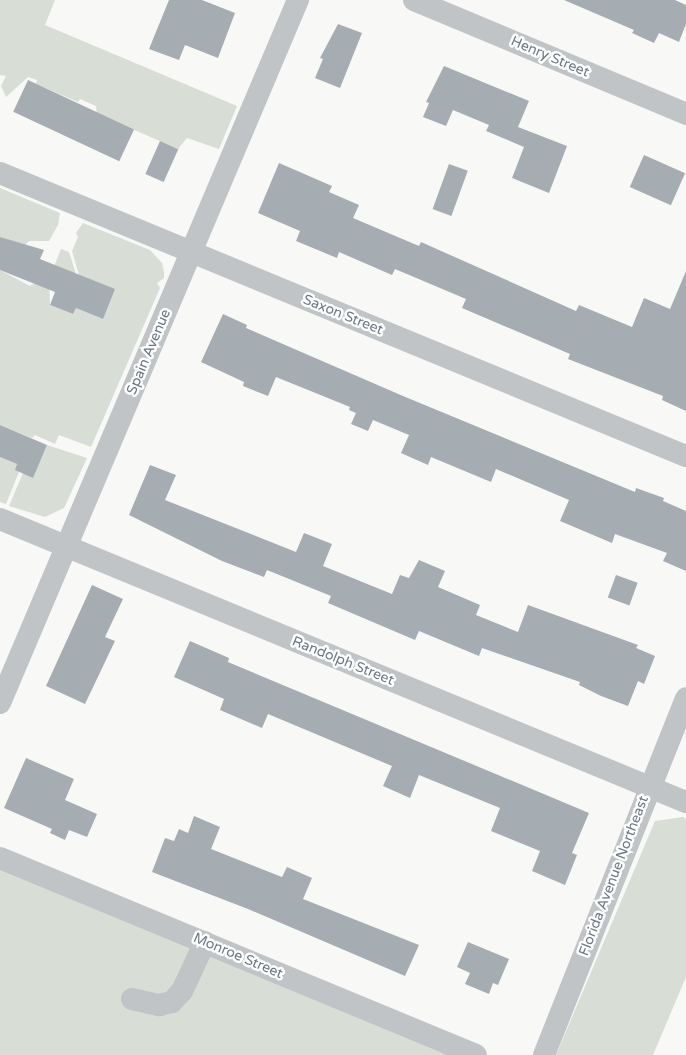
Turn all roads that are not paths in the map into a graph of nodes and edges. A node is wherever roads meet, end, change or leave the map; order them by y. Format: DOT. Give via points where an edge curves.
graph roads {
  1 [pos="298,0"];
  2 [pos="414,0"];
  3 [pos="686,114"];
  4 [pos="0,172"];
  5 [pos="191,252"];
  6 [pos="686,456"];
  7 [pos="0,519"];
  8 [pos="66,547"];
  9 [pos="686,698"];
  10 [pos="0,703"];
  11 [pos="649,787"];
  12 [pos="686,802"];
  13 [pos="0,858"];
  14 [pos="205,942"];
  15 [pos="132,999"];
  16 [pos="476,1055"];
  17 [pos="544,1055"];
  1 -- 5 [label="street, Spain Avenue"];
  2 -- 3 [label="street, Henry Street"];
  4 -- 5 [label="street, Saxon Street"];
  5 -- 6 [label="street, Saxon Street"];
  5 -- 8 [label="street, Spain Avenue"];
  7 -- 8 [label="street, Randolph Street"];
  8 -- 10 [label="street, Spain Avenue"];
  8 -- 11 [label="street, Randolph Street"];
  9 -- 11 [label="street, Florida Avenue Northeast"];
  11 -- 12 [label="street, Randolph Street"];
  11 -- 17 [label="street, Florida Avenue Northeast"];
  13 -- 14 [label="street, Monroe Street"];
  14 -- 15 [label="street" via="182,991 172,1002 159,1005"];
  14 -- 16 [label="street, Monroe Street"];
}
